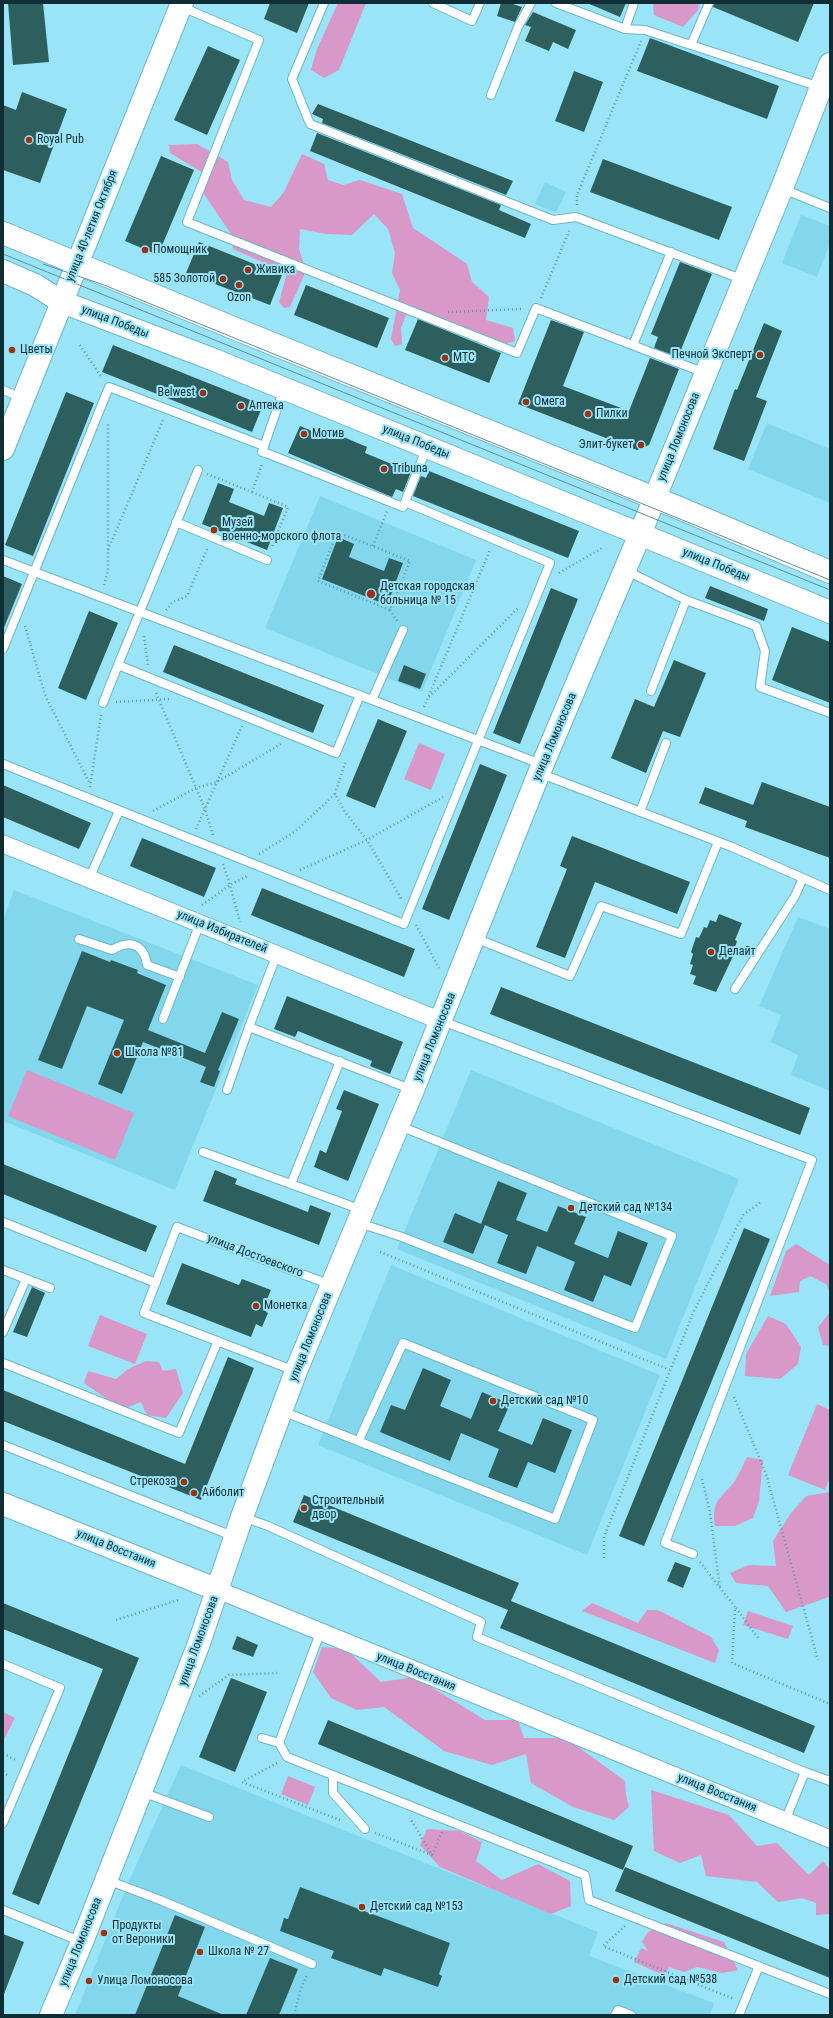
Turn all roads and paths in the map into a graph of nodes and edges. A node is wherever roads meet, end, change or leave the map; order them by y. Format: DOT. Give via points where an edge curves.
graph roads {
  1 [pos="324,3"];
  2 [pos="433,3"];
  3 [pos="480,3"];
  4 [pos="531,3"];
  5 [pos="556,3"];
  6 [pos="634,3"];
  7 [pos="709,3"];
  8 [pos="181,5"];
  9 [pos="626,29"];
  10 [pos="645,30"];
  11 [pos="691,45"];
  12 [pos="830,64"];
  13 [pos="821,87"];
  14 [pos="491,95"];
  15 [pos="782,188"];
  16 [pos="830,208"];
  17 [pos="576,217"];
  18 [pos="3,233"];
  19 [pos="671,252"];
  20 [pos="77,264"];
  21 [pos="3,271"];
  22 [pos="744,280"];
  23 [pos="62,302"];
  24 [pos="536,308"];
  25 [pos="417,314"];
  26 [pos="80,345"];
  27 [pos="633,345"];
  28 [pos="706,373"];
  29 [pos="109,387"];
  30 [pos="284,388"];
  31 [pos="3,390"];
  32 [pos="23,398"];
  33 [pos="167,409"];
  34 [pos="108,418"];
  35 [pos="427,447"];
  36 [pos="3,449"];
  37 [pos="265,450"];
  38 [pos="198,470"];
  39 [pos="252,492"];
  40 [pos="654,499"];
  41 [pos="390,502"];
  42 [pos="405,502"];
  43 [pos="176,522"];
  44 [pos="640,534"];
  45 [pos="212,537"];
  46 [pos="494,540"];
  47 [pos="373,546"];
  48 [pos="604,547"];
  49 [pos="107,552"];
  50 [pos="3,560"];
  51 [pos="267,560"];
  52 [pos="625,570"];
  53 [pos="34,572"];
  54 [pos="830,572"];
  55 [pos="541,584"];
  56 [pos="100,597"];
  57 [pos="686,600"];
  58 [pos="20,608"];
  59 [pos="140,612"];
  60 [pos="830,612"];
  61 [pos="159,619"];
  62 [pos="403,630"];
  63 [pos="3,649"];
  64 [pos="118,664"];
  65 [pos="150,678"];
  66 [pos="651,691"];
  67 [pos="360,695"];
  68 [pos="428,697"];
  69 [pos="159,699"];
  70 [pos="174,699"];
  71 [pos="372,700"];
  72 [pos="103,703"];
  73 [pos="830,714"];
  74 [pos="246,717"];
  75 [pos="420,718"];
  76 [pos="294,736"];
  77 [pos="478,740"];
  78 [pos="666,743"];
  79 [pos="336,753"];
  80 [pos="3,764"];
  81 [pos="541,769"];
  82 [pos="217,782"];
  83 [pos="90,784"];
  84 [pos="196,788"];
  85 [pos="459,788"];
  86 [pos="335,794"];
  87 [pos="89,799"];
  88 [pos="205,809"];
  89 [pos="119,811"];
  90 [pos="640,812"];
  91 [pos="138,818"];
  92 [pos="191,839"];
  93 [pos="367,840"];
  94 [pos="718,842"];
  95 [pos="3,844"];
  96 [pos="218,850"];
  97 [pos="247,862"];
  98 [pos="262,868"];
  99 [pos="285,877"];
  100 [pos="804,878"];
  101 [pos="89,879"];
  102 [pos="230,885"];
  103 [pos="830,890"];
  104 [pos="202,905"];
  105 [pos="409,912"];
  106 [pos="200,923"];
  107 [pos="474,938"];
  108 [pos="79,939"];
  109 [pos="251,944"];
  110 [pos="277,954"];
  111 [pos="439,968"];
  112 [pos="180,977"];
  113 [pos="735,989"];
  114 [pos="163,1019"];
  115 [pos="441,1021"];
  116 [pos="249,1027"];
  117 [pos="340,1061"];
  118 [pos="227,1090"];
  119 [pos="414,1090"];
  120 [pos="399,1126"];
  121 [pos="203,1152"];
  122 [pos="291,1184"];
  123 [pos="761,1202"];
  124 [pos="361,1217"];
  125 [pos="3,1222"];
  126 [pos="380,1252"];
  127 [pos="3,1270"];
  128 [pos="26,1279"];
  129 [pos="156,1283"];
  130 [pos="332,1286"];
  131 [pos="50,1288"];
  132 [pos="3,1332"];
  133 [pos="218,1341"];
  134 [pos="3,1363"];
  135 [pos="670,1370"];
  136 [pos="296,1371"];
  137 [pos="728,1382"];
  138 [pos="282,1411"];
  139 [pos="359,1440"];
  140 [pos="3,1445"];
  141 [pos="698,1459"];
  142 [pos="3,1504"];
  143 [pos="239,1527"];
  144 [pos="693,1554"];
  145 [pos="604,1558"];
  146 [pos="721,1589"];
  147 [pos="218,1590"];
  148 [pos="178,1600"];
  149 [pos="735,1607"];
  150 [pos="116,1620"];
  151 [pos="320,1633"];
  152 [pos="758,1638"];
  153 [pos="818,1660"];
  154 [pos="3,1664"];
  155 [pos="278,1673"];
  156 [pos="194,1700"];
  157 [pos="830,1704"];
  158 [pos="262,1738"];
  159 [pos="279,1743"];
  160 [pos="3,1754"];
  161 [pos="16,1760"];
  162 [pos="3,1772"];
  163 [pos="805,1772"];
  164 [pos="7,1775"];
  165 [pos="333,1775"];
  166 [pos="830,1781"];
  167 [pos="141,1791"];
  168 [pos="208,1818"];
  169 [pos="447,1820"];
  170 [pos="785,1821"];
  171 [pos="3,1823"];
  172 [pos="365,1829"];
  173 [pos="830,1839"];
  174 [pos="432,1856"];
  175 [pos="106,1880"];
  176 [pos="3,1910"];
  177 [pos="634,1917"];
  178 [pos="82,1942"];
  179 [pos="312,1964"];
  180 [pos="759,1966"];
  181 [pos="830,1994"];
  182 [pos="744,2004"];
  183 [pos="51,2015"];
  184 [pos="294,2015"];
  185 [pos="615,2015"];
  186 [pos="631,2015"];
  187 [pos="739,2015"];
  1 -- 17 [label="lane" via="292,79 310,124 553,220"];
  2 -- 3 [label="lane" via="472,21"];
  4 -- 14 [label="lane" via="518,27"];
  5 -- 9 [label="lane"];
  6 -- 9 [label="lane"];
  7 -- 11 [label="lane"];
  8 -- 20 [label="street, улица 40-летия Октября"];
  8 -- 25 [label="lane" via="259,40 187,222"];
  9 -- 10 [label="lane"];
  10 -- 11 [label="lane"];
  10 -- 17 [label="path" via="577,195"];
  11 -- 13 [label="lane"];
  12 -- 13 [label="street, улица Ломоносова"];
  13 -- 15 [label="street, улица Ломоносова"];
  15 -- 16 [label="lane"];
  15 -- 22 [label="street, улица Ломоносова"];
  17 -- 19 [label="lane"];
  17 -- 24 [label="path"];
  18 -- 20 [label="street"];
  19 -- 22 [label="lane"];
  19 -- 27 [label="lane"];
  20 -- 23 [label="street, улица 40-летия Октября"];
  20 -- 40 [label="street"];
  21 -- 23 [label="street, улица Победы" via="34,285"];
  22 -- 28 [label="street, улица Ломоносова"];
  23 -- 30 [label="street, улица Победы"];
  23 -- 32 [label="street, улица 40-летия Октября"];
  24 -- 25 [label="path"];
  24 -- 25 [label="lane" via="517,353"];
  24 -- 27 [label="lane"];
  26 -- 29 [label="path"];
  27 -- 28 [label="lane"];
  28 -- 40 [label="street, улица Ломоносова"];
  29 -- 33 [label="lane"];
  29 -- 53 [label="lane"];
  30 -- 35 [label="street, улица Победы"];
  30 -- 37 [label="lane"];
  31 -- 32 [label="lane"];
  32 -- 36 [label="street, улица 40-летия Октября"];
  33 -- 37 [label="lane"];
  33 -- 49 [label="path"];
  34 -- 49 [label="path"];
  35 -- 42 [label="lane"];
  35 -- 44 [label="street, улица Победы"];
  37 -- 39 [label="path"];
  37 -- 41 [label="lane"];
  38 -- 39 [label="path"];
  38 -- 43 [label="lane"];
  39 -- 51 [label="path" via="288,507"];
  40 -- 44 [label="street, улица Ломоносова"];
  40 -- 54 [label="street"];
  41 -- 42 [label="lane" via="404,507"];
  41 -- 47 [label="path"];
  42 -- 46 [label="lane"];
  43 -- 45 [label="lane"];
  43 -- 59 [label="lane"];
  44 -- 52 [label="street, улица Ломоносова"];
  44 -- 60 [label="street, улица Победы"];
  45 -- 51 [label="lane"];
  45 -- 61 [label="path" via="187,596 172,602"];
  46 -- 55 [label="lane" via="550,563"];
  46 -- 68 [label="path"];
  47 -- 47 [label="path" via="410,561 390,610 318,581 337,532"];
  48 -- 55 [label="path"];
  49 -- 56 [label="path" via="108,571"];
  50 -- 53 [label="lane"];
  52 -- 57 [label="lane"];
  52 -- 81 [label="street, улица Ломоносова"];
  53 -- 56 [label="lane"];
  53 -- 58 [label="lane"];
  55 -- 68 [label="path"];
  55 -- 77 [label="lane"];
  56 -- 59 [label="lane"];
  57 -- 66 [label="lane"];
  57 -- 73 [label="lane" via="756,626 765,651 760,687"];
  58 -- 63 [label="lane"];
  58 -- 83 [label="path" via="46,695"];
  59 -- 61 [label="lane"];
  59 -- 64 [label="lane"];
  59 -- 65 [label="path"];
  61 -- 67 [label="lane"];
  62 -- 71 [label="lane"];
  64 -- 65 [label="lane"];
  64 -- 72 [label="lane"];
  65 -- 69 [label="path"];
  65 -- 74 [label="lane"];
  67 -- 71 [label="lane"];
  67 -- 79 [label="lane"];
  68 -- 75 [label="path"];
  69 -- 70 [label="path"];
  69 -- 72 [label="path"];
  69 -- 84 [label="path"];
  71 -- 75 [label="lane"];
  72 -- 83 [label="path"];
  74 -- 76 [label="lane"];
  74 -- 82 [label="path"];
  75 -- 77 [label="lane"];
  76 -- 79 [label="lane"];
  76 -- 82 [label="path"];
  77 -- 81 [label="lane"];
  77 -- 85 [label="lane"];
  78 -- 90 [label="lane"];
  79 -- 86 [label="path" via="346,759"];
  80 -- 87 [label="lane"];
  81 -- 90 [label="lane"];
  81 -- 107 [label="street, улица Ломоносова"];
  82 -- 84 [label="path"];
  82 -- 88 [label="path"];
  83 -- 87 [label="path"];
  84 -- 88 [label="path"];
  84 -- 91 [label="path"];
  85 -- 93 [label="path"];
  85 -- 105 [label="lane"];
  86 -- 93 [label="path" via="345,812"];
  86 -- 97 [label="path" via="296,831"];
  87 -- 89 [label="lane"];
  88 -- 92 [label="path"];
  88 -- 96 [label="path"];
  89 -- 91 [label="lane"];
  89 -- 101 [label="lane"];
  90 -- 94 [label="lane"];
  91 -- 92 [label="lane"];
  92 -- 96 [label="lane"];
  93 -- 99 [label="path"];
  93 -- 105 [label="path"];
  94 -- 100 [label="lane"];
  94 -- 107 [label="lane" via="681,934 600,906 570,976"];
  95 -- 101 [label="street, улица Избирателей"];
  96 -- 97 [label="lane"];
  96 -- 102 [label="path"];
  97 -- 98 [label="lane"];
  98 -- 99 [label="lane"];
  98 -- 102 [label="path"];
  99 -- 105 [label="lane" via="404,924"];
  100 -- 103 [label="lane"];
  100 -- 113 [label="lane"];
  101 -- 106 [label="street, улица Избирателей"];
  102 -- 104 [label="path"];
  102 -- 109 [label="path" via="238,919"];
  105 -- 111 [label="path"];
  106 -- 109 [label="street, улица Избирателей"];
  106 -- 112 [label="lane"];
  107 -- 115 [label="street, улица Ломоносова"];
  108 -- 112 [label="lane" via="112,950 120,945 135,946 146,956 147,965"];
  109 -- 110 [label="street, улица Избирателей"];
  110 -- 115 [label="street, улица Избирателей"];
  110 -- 116 [label="lane"];
  112 -- 114 [label="lane"];
  115 -- 119 [label="street, улица Ломоносова"];
  115 -- 137 [label="lane" via="469,1029 812,1160"];
  116 -- 117 [label="lane"];
  116 -- 118 [label="lane"];
  117 -- 119 [label="lane"];
  117 -- 122 [label="lane"];
  119 -- 120 [label="street, улица Ломоносова"];
  120 -- 124 [label="street, улица Ломоносова"];
  120 -- 124 [label="lane" via="672,1236 635,1328 402,1237"];
  121 -- 122 [label="lane"];
  122 -- 124 [label="lane"];
  123 -- 135 [label="path" via="743,1215 693,1313"];
  124 -- 130 [label="street, улица Ломоносова"];
  125 -- 129 [label="lane"];
  126 -- 135 [label="path"];
  127 -- 128 [label="lane"];
  128 -- 131 [label="lane"];
  128 -- 132 [label="lane"];
  129 -- 130 [label="lane, улица Достоевского" via="177,1227"];
  129 -- 133 [label="lane" via="144,1313"];
  130 -- 136 [label="street, улица Ломоносова"];
  133 -- 134 [label="lane" via="179,1434"];
  133 -- 136 [label="lane"];
  135 -- 145 [label="path" via="604,1537"];
  136 -- 138 [label="street, улица Ломоносова"];
  137 -- 141 [label="lane"];
  137 -- 153 [label="path" via="766,1474"];
  138 -- 139 [label="lane"];
  138 -- 143 [label="street, улица Ломоносова"];
  139 -- 139 [label="lane" via="555,1519 593,1420 403,1343"];
  140 -- 143 [label="lane"];
  141 -- 144 [label="lane" via="666,1543"];
  141 -- 146 [label="path" via="710,1512"];
  142 -- 147 [label="street, улица Восстания"];
  143 -- 147 [label="street, улица Ломоносова"];
  143 -- 163 [label="lane" via="268,1526 481,1622 477,1638"];
  144 -- 146 [label="path"];
  146 -- 149 [label="path"];
  147 -- 151 [label="street, улица Восстания"];
  147 -- 167 [label="street, улица Ломоносова"];
  148 -- 150 [label="path"];
  149 -- 152 [label="path"];
  149 -- 157 [label="path" via="732,1663"];
  151 -- 159 [label="lane"];
  151 -- 170 [label="street, улица Восстания"];
  154 -- 171 [label="lane" via="60,1688"];
  155 -- 156 [label="path" via="229,1675"];
  158 -- 159 [label="lane"];
  159 -- 165 [label="lane" via="287,1756"];
  160 -- 161 [label="path"];
  162 -- 164 [label="path"];
  163 -- 166 [label="lane"];
  163 -- 170 [label="lane"];
  165 -- 169 [label="lane"];
  165 -- 172 [label="lane" via="333,1793"];
  167 -- 168 [label="lane"];
  167 -- 175 [label="street, улица Ломоносова"];
  169 -- 174 [label="path"];
  169 -- 177 [label="lane" via="585,1875 590,1900"];
  170 -- 173 [label="street, улица Восстания"];
  175 -- 178 [label="street, улица Ломоносова"];
  175 -- 179 [label="lane"];
  176 -- 178 [label="lane"];
  177 -- 180 [label="lane"];
  177 -- 182 [label="path" via="603,1946"];
  178 -- 183 [label="street, улица Ломоносова"];
  179 -- 184 [label="path" via="300,1991"];
  180 -- 181 [label="lane"];
  180 -- 182 [label="lane"];
  182 -- 187 [label="lane"];
  185 -- 186 [label="lane" via="618,2010"];
}
